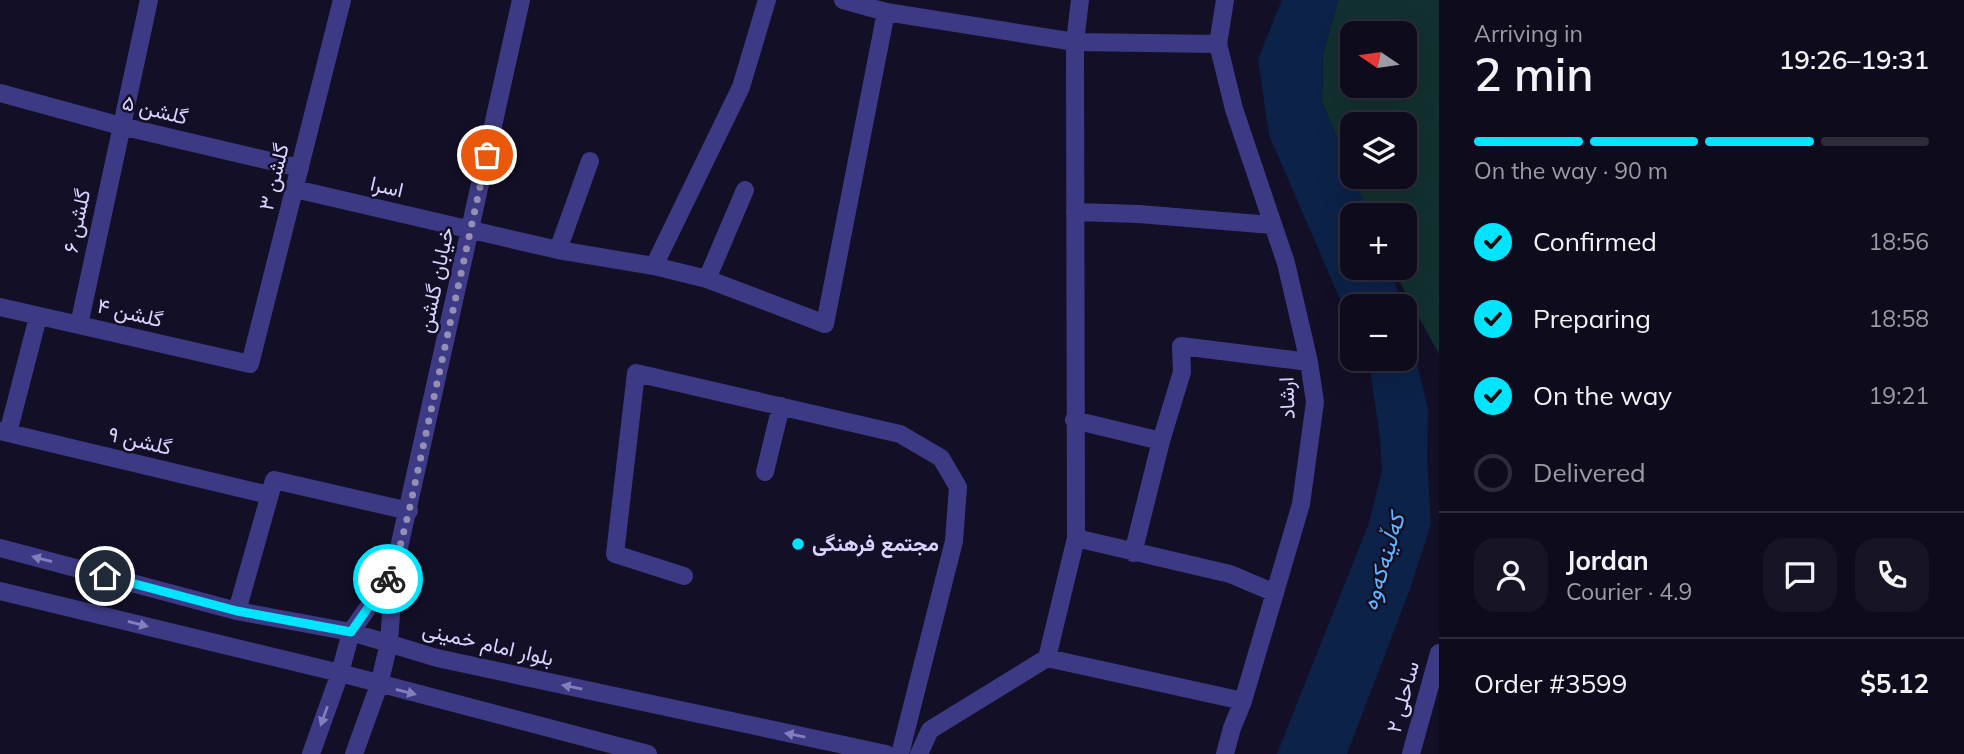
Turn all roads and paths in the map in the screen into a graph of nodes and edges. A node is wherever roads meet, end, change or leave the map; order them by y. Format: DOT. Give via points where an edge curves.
graph roads {
  1 [pos="149,0"];
  2 [pos="342,0"];
  3 [pos="521,0"];
  4 [pos="767,0"];
  5 [pos="843,0"];
  6 [pos="1080,0"];
  7 [pos="1225,0"];
  8 [pos="881,7"];
  9 [pos="1075,42"];
  10 [pos="1219,44"];
  11 [pos="0,93"];
  12 [pos="121,126"];
  13 [pos="590,161"];
  14 [pos="300,168"];
  15 [pos="295,189"];
  16 [pos="745,190"];
  17 [pos="1075,212"];
  18 [pos="1272,225"];
  19 [pos="470,230"];
  20 [pos="558,250"];
  21 [pos="654,266"];
  22 [pos="707,279"];
  23 [pos="0,307"];
  24 [pos="38,317"];
  25 [pos="79,325"];
  26 [pos="1309,362"];
  27 [pos="250,365"];
  28 [pos="781,406"];
  29 [pos="1074,420"];
  30 [pos="4,432"];
  31 [pos="1161,441"];
  32 [pos="765,472"];
  33 [pos="269,495"];
  34 [pos="409,511"];
  35 [pos="1076,538"];
  36 [pos="0,548"];
  37 [pos="1133,553"];
  38 [pos="394,570"];
  39 [pos="684,576"];
  40 [pos="0,591"];
  41 [pos="1275,593"];
  42 [pos="237,611"];
  43 [pos="351,632"];
  44 [pos="389,643"];
  45 [pos="1439,653"];
  46 [pos="1047,658"];
  47 [pos="340,673"];
  48 [pos="379,685"];
  49 [pos="1244,701"];
  50 [pos="311,754"];
  51 [pos="354,754"];
  52 [pos="648,754"];
  53 [pos="886,754"];
  54 [pos="900,754"];
  55 [pos="919,754"];
  56 [pos="1225,754"];
  57 [pos="1412,754"];
  1 -- 12 [label="street, گلشن ۶"];
  2 -- 14 [label="street, گلشن ۳"];
  3 -- 19 [label="street, خیابان گلشن"];
  4 -- 21 [label="street" via="741,87"];
  5 -- 8 [label="street"];
  6 -- 9 [label="street"];
  7 -- 10 [label="street, ارشاد"];
  8 -- 9 [label="street"];
  8 -- 22 [label="street, اسرا" via="825,324"];
  9 -- 10 [label="street"];
  9 -- 17 [label="street"];
  10 -- 18 [label="street, ارشاد" via="1234,109"];
  11 -- 12 [label="street, گلشن ۵"];
  12 -- 14 [label="street, گلشن ۵"];
  12 -- 25 [label="street, گلشن ۶"];
  13 -- 20 [label="street"];
  14 -- 15 [label="street, گلشن ۳"];
  15 -- 19 [label="street, اسرا"];
  15 -- 27 [label="street, گلشن ۳"];
  16 -- 22 [label="street"];
  17 -- 18 [label="street"];
  17 -- 29 [label="street"];
  18 -- 26 [label="street, ارشاد" via="1286,263"];
  19 -- 20 [label="street, اسرا"];
  19 -- 34 [label="street, خیابان گلشن"];
  20 -- 21 [label="street, اسرا"];
  21 -- 22 [label="street, اسرا"];
  23 -- 24 [label="street, گلشن ۴"];
  24 -- 25 [label="street, گلشن ۴"];
  24 -- 30 [label="street"];
  25 -- 27 [label="street, گلشن ۴"];
  26 -- 31 [label="street" via="1181,346 1182,372"];
  26 -- 41 [label="street, ارشاد" via="1315,402 1301,504"];
  28 -- 32 [label="street"];
  28 -- 39 [label="street" via="636,373 615,554"];
  28 -- 54 [label="street" via="900,434 941,458 958,487 954,541"];
  29 -- 31 [label="street"];
  29 -- 35 [label="street"];
  30 -- 33 [label="street, گلشن ۹"];
  31 -- 37 [label="street"];
  33 -- 34 [label="street" via="274,480"];
  33 -- 42 [label="street"];
  34 -- 38 [label="street, خیابان گلشن"];
  35 -- 37 [label="street"];
  35 -- 46 [label="street"];
  42 -- 36 [label="street, بلوار امام خمینی, one-way"];
  37 -- 41 [label="street" via="1230,574"];
  38 -- 43 [label="street, خیابان گلشن"];
  38 -- 44 [label="street, خیابان گلشن"];
  40 -- 47 [label="street, one-way"];
  41 -- 49 [label="street, ارشاد"];
  42 -- 43 [label="street, بلوار امام خمینی"];
  43 -- 44 [label="street, بلوار امام خمینی"];
  43 -- 47 [label="street, خیابان گلشن"];
  44 -- 48 [label="street, خیابان گلشن"];
  53 -- 44 [label="street, بلوار امام خمینی, one-way" via="438,658"];
  45 -- 57 [label="street, ساحلی ۲"];
  46 -- 49 [label="street"];
  46 -- 55 [label="street" via="930,730"];
  47 -- 48 [label="street"];
  47 -- 50 [label="street, خیابان گلشن, one-way"];
  48 -- 51 [label="street, خیابان گلشن"];
  48 -- 52 [label="street, one-way"];
  49 -- 56 [label="street, ارشاد"];
}
